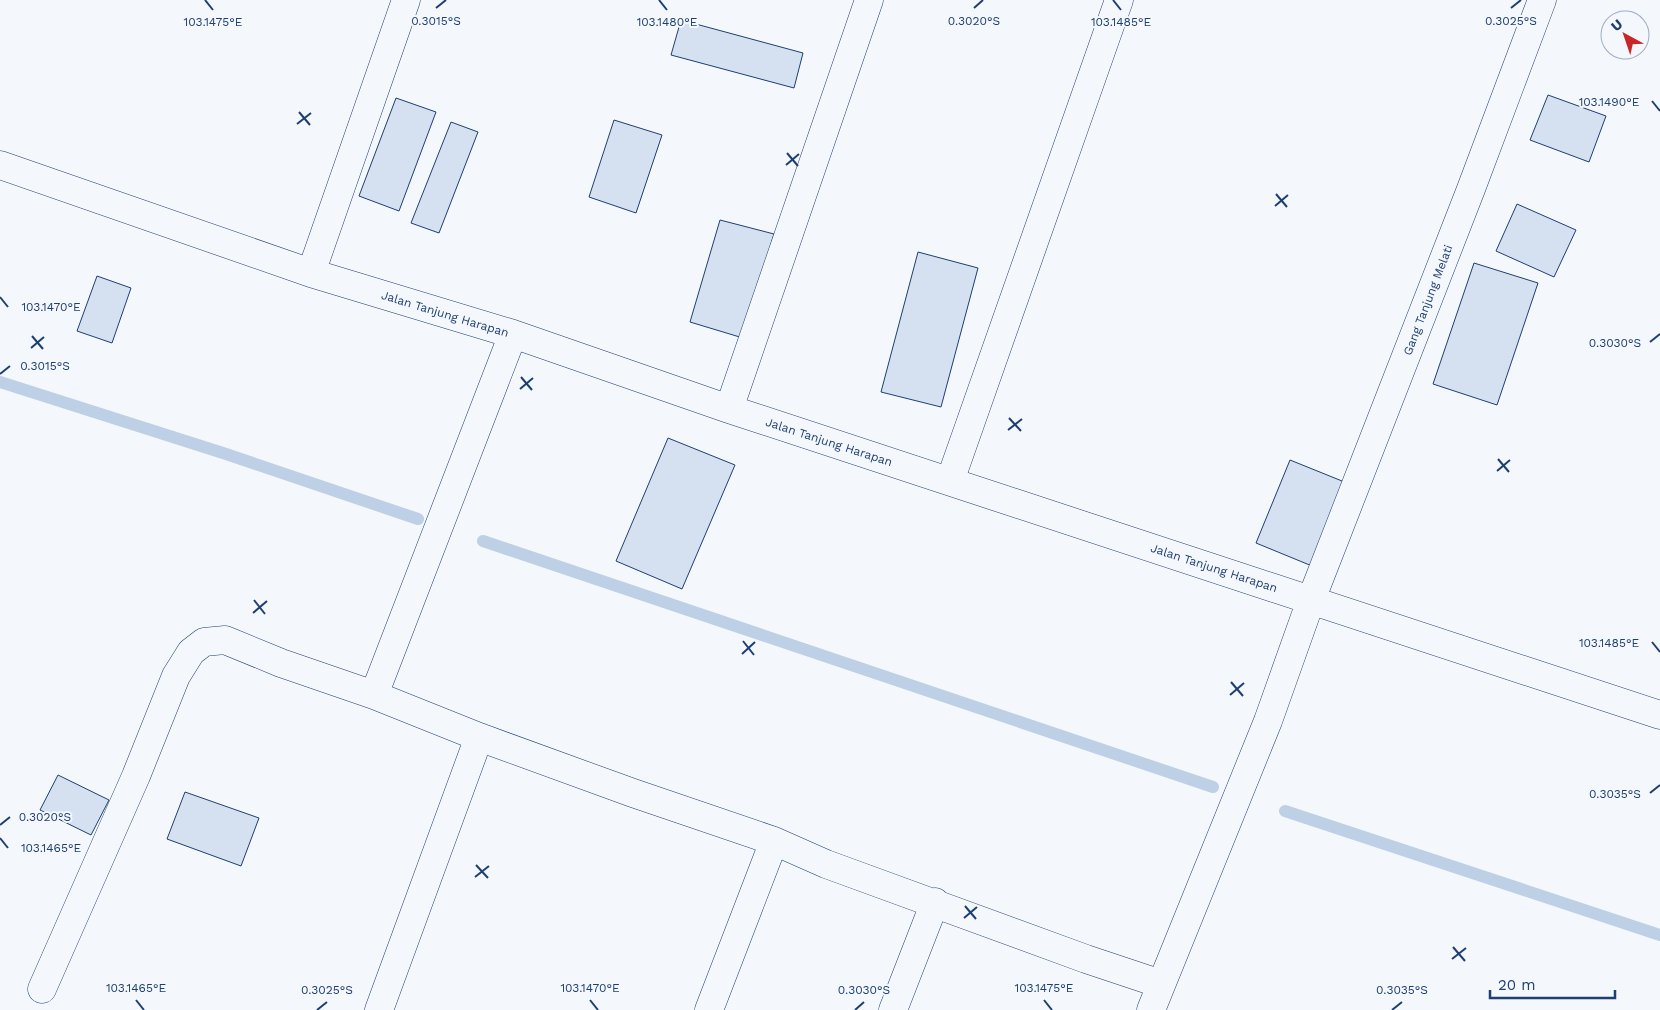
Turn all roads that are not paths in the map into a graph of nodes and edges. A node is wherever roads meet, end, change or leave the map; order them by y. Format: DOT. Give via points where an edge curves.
graph roads {
  1 [pos="406,0"];
  2 [pos="869,0"];
  3 [pos="1119,0"];
  4 [pos="1542,0"];
  5 [pos="0,165"];
  6 [pos="311,273"];
  7 [pos="512,334"];
  8 [pos="729,409"];
  9 [pos="950,481"];
  10 [pos="1311,600"];
  11 [pos="374,695"];
  12 [pos="1660,715"];
  13 [pos="479,737"];
  14 [pos="774,841"];
  15 [pos="934,902"];
  16 [pos="1161,984"];
  17 [pos="42,989"];
  18 [pos="379,1010"];
  19 [pos="709,1010"];
  20 [pos="892,1010"];
  21 [pos="1151,1010"];
  1 -- 6 [label="street"];
  2 -- 8 [label="street"];
  3 -- 9 [label="street"];
  4 -- 10 [label="street, Gang Tanjung Melati" via="1472,189"];
  5 -- 6 [label="street, Jalan Tanjung Harapan"];
  6 -- 7 [label="street, Jalan Tanjung Harapan"];
  7 -- 8 [label="street, Jalan Tanjung Harapan"];
  7 -- 11 [label="street"];
  8 -- 9 [label="street, Jalan Tanjung Harapan"];
  9 -- 10 [label="street, Jalan Tanjung Harapan"];
  10 -- 12 [label="street, Jalan Tanjung Harapan"];
  10 -- 16 [label="street, Gang Tanjung Melati" via="1268,721"];
  11 -- 13 [label="street"];
  11 -- 17 [label="street" via="225,640 204,642 191,652 176,676 136,776"];
  13 -- 14 [label="street"];
  13 -- 18 [label="street"];
  14 -- 15 [label="street" via="826,864"];
  14 -- 19 [label="street"];
  15 -- 16 [label="street"];
  15 -- 20 [label="street"];
  16 -- 21 [label="street, Gang Tanjung Melati"];
}
